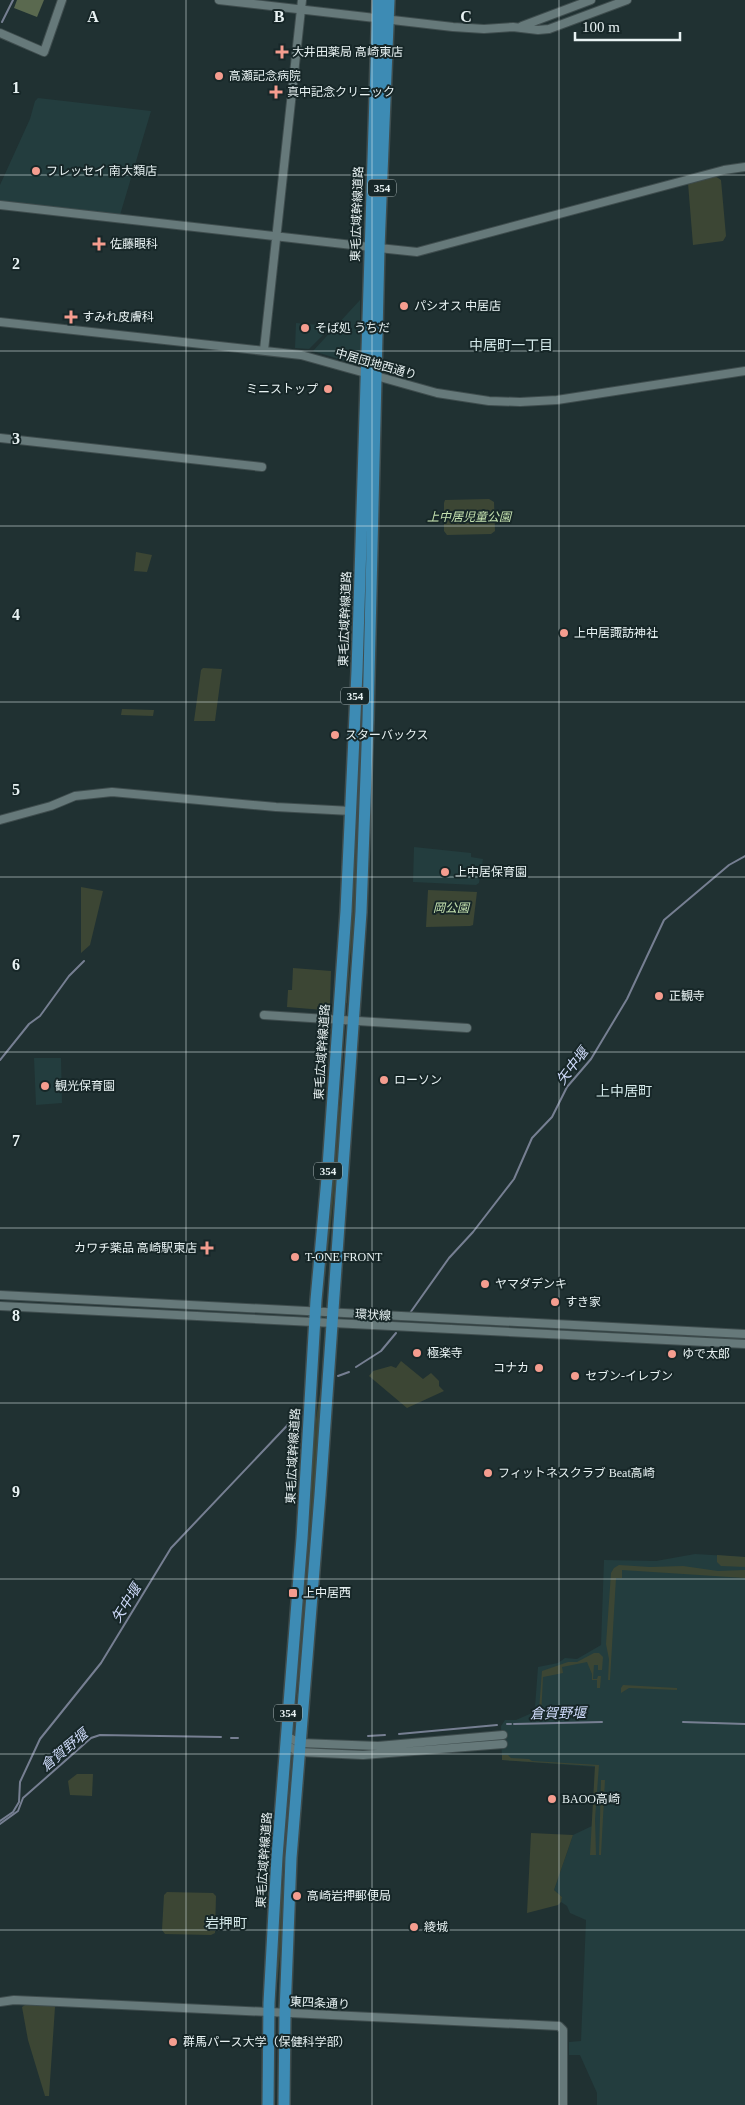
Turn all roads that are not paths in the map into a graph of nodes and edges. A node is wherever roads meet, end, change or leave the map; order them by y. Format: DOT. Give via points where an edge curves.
graph roads {
  1 [pos="62,0"];
  2 [pos="219,0"];
  3 [pos="302,0"];
  4 [pos="378,0"];
  5 [pos="389,0"];
  6 [pos="591,0"];
  7 [pos="627,0"];
  8 [pos="301,9"];
  9 [pos="383,19"];
  10 [pos="520,27"];
  11 [pos="0,33"];
  12 [pos="745,167"];
  13 [pos="0,205"];
  14 [pos="276,237"];
  15 [pos="375,247"];
  16 [pos="0,322"];
  17 [pos="264,350"];
  18 [pos="745,371"];
  19 [pos="372,374"];
  20 [pos="0,438"];
  21 [pos="262,467"];
  22 [pos="351,811"];
  23 [pos="0,820"];
  24 [pos="264,1015"];
  25 [pos="339,1020"];
  26 [pos="354,1021"];
  27 [pos="467,1028"];
  28 [pos="0,1295"];
  29 [pos="0,1306"];
  30 [pos="316,1317"];
  31 [pos="332,1318"];
  32 [pos="745,1334"];
  33 [pos="745,1344"];
  34 [pos="503,1734"];
  35 [pos="286,1740"];
  36 [pos="503,1744"];
  37 [pos="300,1747"];
  38 [pos="0,2002"];
  39 [pos="269,2012"];
  40 [pos="285,2013"];
  41 [pos="268,2105"];
  42 [pos="284,2105"];
  43 [pos="563,2105"];
  1 -- 11 [label="street" via="44,52"];
  2 -- 8 [label="street"];
  3 -- 8 [label="street"];
  4 -- 9 [label="highway, 東毛広域幹線道路 / 354"];
  5 -- 9 [label="highway, 東毛広域幹線道路 / 354"];
  6 -- 10 [label="street"];
  7 -- 10 [label="street" via="549,29"];
  8 -- 9 [label="street"];
  8 -- 14 [label="street"];
  9 -- 10 [label="street" via="476,28"];
  9 -- 15 [label="highway, 東毛広域幹線道路 / 354"];
  12 -- 15 [label="street" via="417,252"];
  13 -- 14 [label="street"];
  14 -- 15 [label="street"];
  14 -- 17 [label="street"];
  15 -- 19 [label="highway, 東毛広域幹線道路 / 354"];
  16 -- 17 [label="street, 中居団地西通り"];
  17 -- 19 [label="street, 中居団地西通り" via="310,357"];
  18 -- 19 [label="street, 中居団地西通り" via="557,400 520,402 437,394"];
  19 -- 22 [label="highway, 東毛広域幹線道路 / 354"];
  19 -- 26 [label="highway, 東毛広域幹線道路 / 354" via="366,801"];
  20 -- 21 [label="street"];
  22 -- 23 [label="street" via="112,792 75,796"];
  22 -- 25 [label="highway, 東毛広域幹線道路 / 354"];
  24 -- 25 [label="street"];
  25 -- 26 [label="street"];
  25 -- 30 [label="highway, 東毛広域幹線道路 / 354"];
  26 -- 27 [label="street"];
  26 -- 31 [label="highway, 東毛広域幹線道路 / 354"];
  28 -- 30 [label="street, 環状線"];
  29 -- 30 [label="street, 環状線"];
  30 -- 31 [label="street, 環状線"];
  30 -- 35 [label="highway, 東毛広域幹線道路 / 354"];
  31 -- 32 [label="street, 環状線" via="506,1320"];
  31 -- 33 [label="street, 環状線"];
  31 -- 37 [label="highway, 東毛広域幹線道路 / 354"];
  34 -- 37 [label="street" via="378,1746"];
  35 -- 37 [label="street"];
  35 -- 39 [label="highway, 東毛広域幹線道路 / 354"];
  36 -- 37 [label="street" via="363,1755"];
  37 -- 40 [label="highway, 東毛広域幹線道路 / 354" via="291,1858"];
  38 -- 39 [label="street, 東四条通り" via="14,2000"];
  39 -- 40 [label="street, 東四条通り"];
  39 -- 41 [label="highway, 東毛広域幹線道路 / 354"];
  40 -- 42 [label="highway, 東毛広域幹線道路 / 354"];
  40 -- 43 [label="street, 東四条通り" via="559,2026 563,2030"];
}
